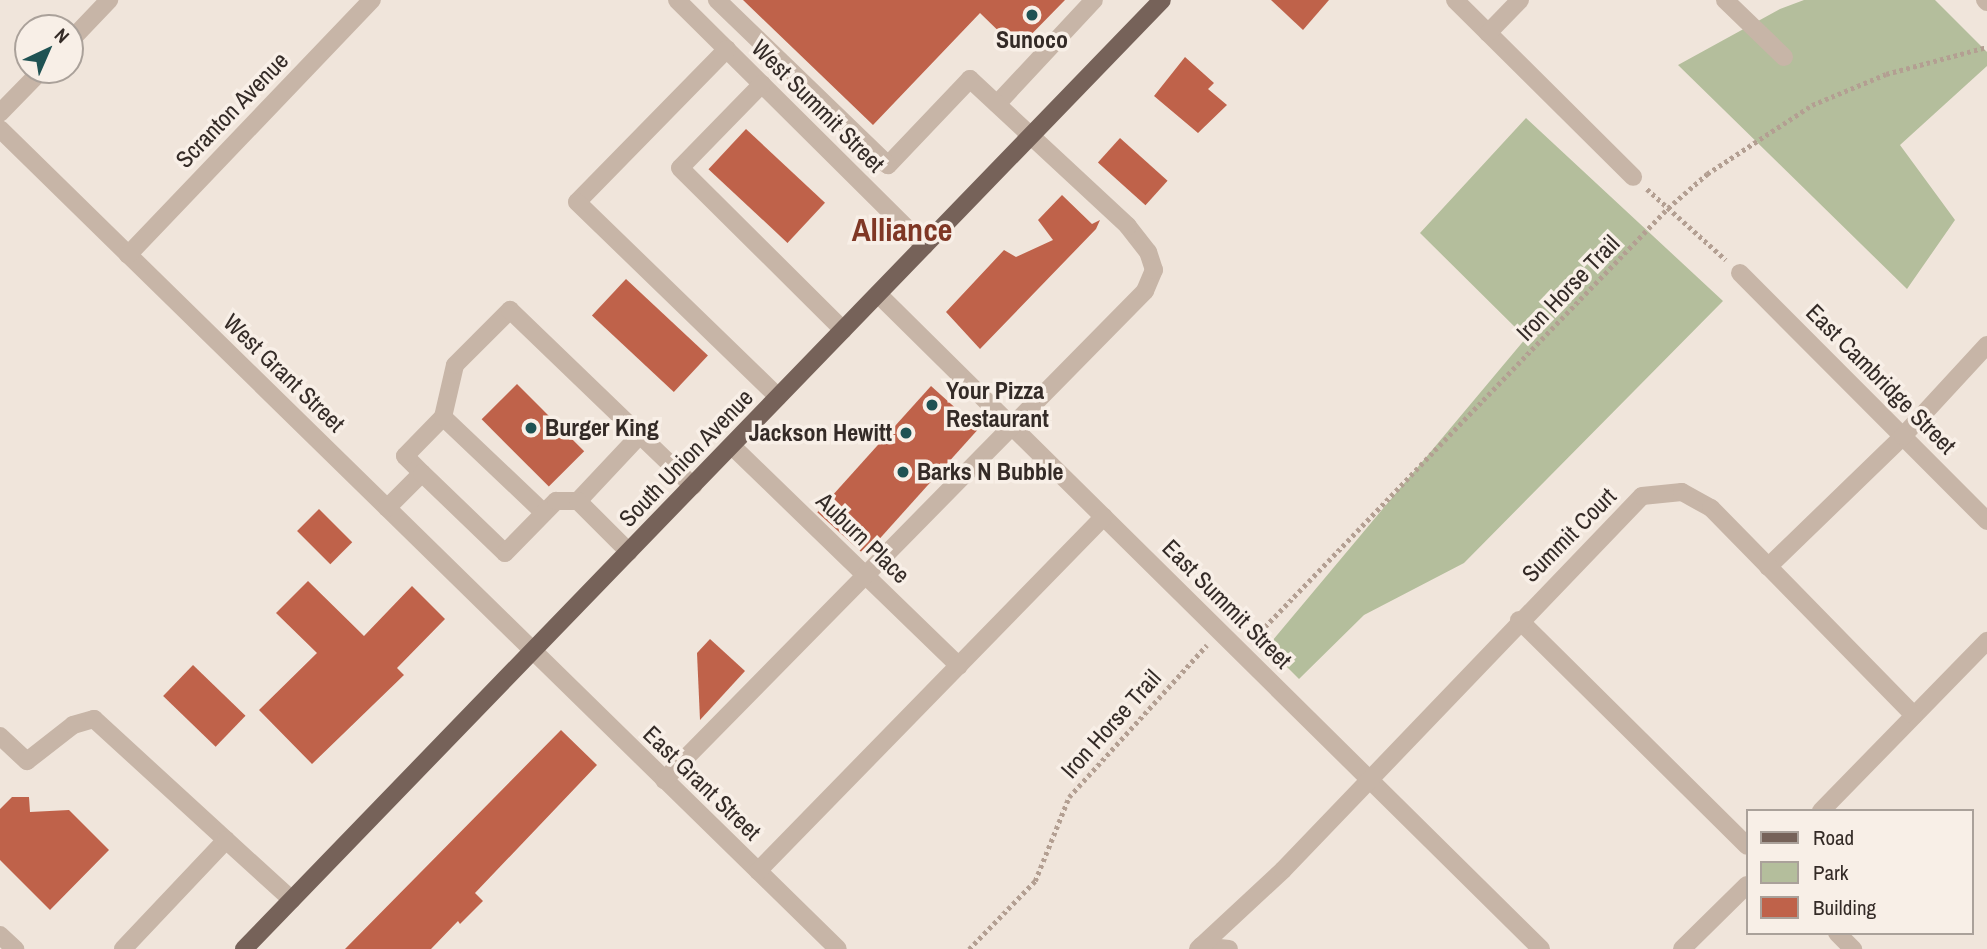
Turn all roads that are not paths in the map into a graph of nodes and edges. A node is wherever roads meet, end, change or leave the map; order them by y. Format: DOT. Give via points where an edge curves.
graph roads {
  1 [pos="109,0"];
  2 [pos="373,0"];
  3 [pos="677,0"];
  4 [pos="717,0"];
  5 [pos="1094,0"];
  6 [pos="1162,0"];
  7 [pos="1455,0"];
  8 [pos="1520,0"];
  9 [pos="1725,0"];
  10 [pos="84,26"];
  11 [pos="1488,33"];
  12 [pos="727,49"];
  13 [pos="1784,57"];
  14 [pos="28,84"];
  15 [pos="762,85"];
  16 [pos="997,104"];
  17 [pos="0,113"];
  18 [pos="0,129"];
  19 [pos="1031,135"];
  20 [pos="865,143"];
  21 [pos="844,165"];
  22 [pos="1633,177"];
  23 [pos="925,246"];
  24 [pos="128,255"];
  25 [pos="1740,272"];
  26 [pos="878,294"];
  27 [pos="843,330"];
  28 [pos="1987,345"];
  29 [pos="778,397"];
  30 [pos="443,417"];
  31 [pos="1012,425"];
  32 [pos="640,435"];
  33 [pos="1903,436"];
  34 [pos="732,446"];
  35 [pos="422,473"];
  36 [pos="693,486"];
  37 [pos="578,501"];
  38 [pos="387,508"];
  39 [pos="544,513"];
  40 [pos="1104,517"];
  41 [pos="1987,521"];
  42 [pos="629,552"];
  43 [pos="1768,567"];
  44 [pos="863,573"];
  45 [pos="1519,620"];
  46 [pos="1987,640"];
  47 [pos="532,652"];
  48 [pos="959,666"];
  49 [pos="1914,715"];
  50 [pos="0,736"];
  51 [pos="664,780"];
  52 [pos="1368,780"];
  53 [pos="1823,809"];
  54 [pos="226,840"];
  55 [pos="1745,844"];
  56 [pos="758,871"];
  57 [pos="1745,887"];
  58 [pos="292,900"];
  59 [pos="0,935"];
  60 [pos="1839,935"];
  61 [pos="1200,947"];
  62 [pos="15,949"];
  63 [pos="123,949"];
  64 [pos="244,949"];
  65 [pos="838,949"];
  66 [pos="1230,949"];
  67 [pos="1541,949"];
  68 [pos="1682,949"];
  69 [pos="1853,949"];
  1 -- 10 [label="street"];
  2 -- 24 [label="street, Scranton Avenue"];
  3 -- 12 [label="street, West Summit Street"];
  4 -- 20 [label="street"];
  5 -- 16 [label="street"];
  6 -- 19 [label="main road, South Union Avenue"];
  7 -- 11 [label="street"];
  8 -- 11 [label="street"];
  9 -- 13 [label="street"];
  11 -- 22 [label="street"];
  12 -- 15 [label="street, West Summit Street"];
  12 -- 29 [label="street" via="578,202"];
  14 -- 17 [label="street"];
  15 -- 21 [label="street, West Summit Street"];
  15 -- 27 [label="street" via="680,168"];
  16 -- 19 [label="street"];
  16 -- 20 [label="street" via="970,79 888,165"];
  18 -- 24 [label="street, West Grant Street"];
  19 -- 23 [label="main road, South Union Avenue"];
  19 -- 31 [label="street" via="1128,226 1149,252 1154,270 1145,291"];
  20 -- 21 [label="street"];
  21 -- 23 [label="street, West Summit Street"];
  23 -- 26 [label="main road, South Union Avenue"];
  24 -- 38 [label="street, West Grant Street"];
  25 -- 33 [label="street, East Cambridge Street"];
  26 -- 27 [label="main road, South Union Avenue"];
  26 -- 31 [label="street, East Summit Street"];
  27 -- 29 [label="main road, South Union Avenue"];
  28 -- 33 [label="street"];
  29 -- 34 [label="main road, South Union Avenue"];
  30 -- 32 [label="street" via="455,365 510,310"];
  30 -- 35 [label="street" via="405,456"];
  30 -- 39 [label="street"];
  31 -- 40 [label="street, East Summit Street"];
  31 -- 44 [label="street"];
  32 -- 36 [label="street"];
  32 -- 37 [label="street"];
  33 -- 41 [label="street, East Cambridge Street"];
  33 -- 43 [label="street"];
  34 -- 36 [label="main road, South Union Avenue"];
  34 -- 44 [label="street, Auburn Place"];
  35 -- 38 [label="street"];
  35 -- 39 [label="street" via="505,553"];
  36 -- 42 [label="main road, South Union Avenue"];
  37 -- 39 [label="street" via="556,500"];
  37 -- 42 [label="street"];
  38 -- 47 [label="street, West Grant Street"];
  40 -- 48 [label="street"];
  40 -- 52 [label="street, East Summit Street"];
  42 -- 47 [label="main road, South Union Avenue"];
  43 -- 45 [label="street, Summit Court" via="1711,508 1682,492 1642,496"];
  43 -- 49 [label="street, Summit Court"];
  44 -- 48 [label="street, Auburn Place"];
  44 -- 51 [label="street"];
  45 -- 52 [label="street, Summit Court"];
  45 -- 55 [label="street"];
  46 -- 49 [label="street"];
  47 -- 51 [label="street, East Grant Street"];
  47 -- 58 [label="main road, South Union Avenue"];
  48 -- 56 [label="street"];
  49 -- 53 [label="street"];
  50 -- 54 [label="street" via="27,761 73,725 94,719"];
  51 -- 56 [label="street, East Grant Street"];
  52 -- 61 [label="street, Summit Court" via="1283,870"];
  52 -- 67 [label="street, East Summit Street"];
  54 -- 58 [label="street"];
  54 -- 63 [label="street"];
  56 -- 65 [label="street, East Grant Street"];
  57 -- 68 [label="street"];
  58 -- 64 [label="main road, South Union Avenue"];
  59 -- 62 [label="street"];
  60 -- 69 [label="street"];
  61 -- 66 [label="street"];
}
